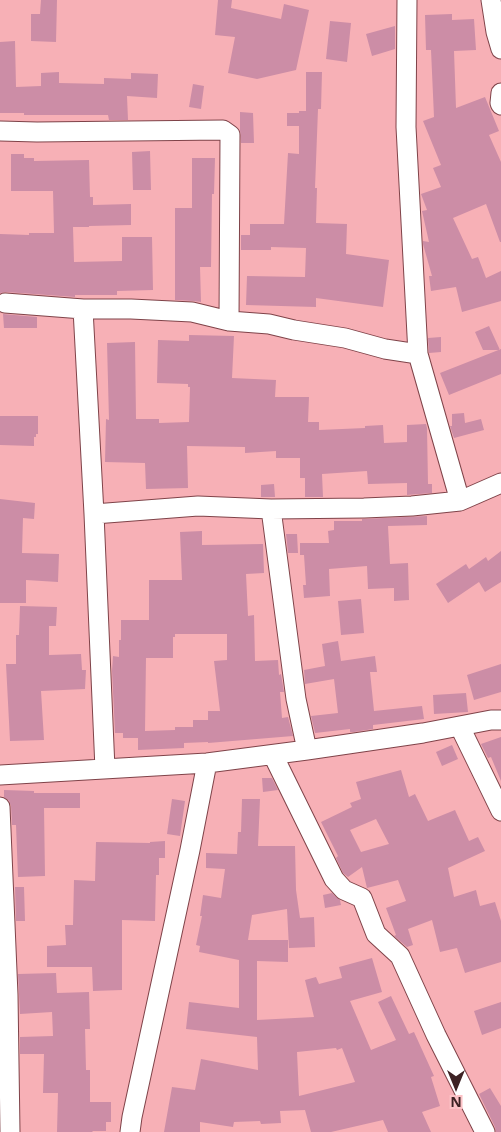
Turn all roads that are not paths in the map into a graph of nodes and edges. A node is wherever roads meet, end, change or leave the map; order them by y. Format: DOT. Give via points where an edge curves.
graph roads {
  1 [pos="407,0"];
  2 [pos="491,0"];
  3 [pos="501,49"];
  4 [pos="501,93"];
  5 [pos="501,105"];
  6 [pos="0,131"];
  7 [pos="5,303"];
  8 [pos="83,309"];
  9 [pos="229,321"];
  10 [pos="418,354"];
  11 [pos="501,483"];
  12 [pos="460,501"];
  13 [pos="271,509"];
  14 [pos="94,514"];
  15 [pos="498,718"];
  16 [pos="460,726"];
  17 [pos="307,750"];
  18 [pos="272,755"];
  19 [pos="207,763"];
  20 [pos="105,769"];
  21 [pos="0,774"];
  22 [pos="0,807"];
  23 [pos="501,811"];
  24 [pos="10,1132"];
  25 [pos="130,1132"];
  26 [pos="485,1132"];
  1 -- 10 [label="street" via="406,127"];
  2 -- 3 [label="street"];
  4 -- 5 [label="street"];
  6 -- 9 [label="street" via="223,130 230,135"];
  7 -- 8 [label="street"];
  8 -- 9 [label="street" via="192,312"];
  8 -- 14 [label="street"];
  9 -- 10 [label="street" via="270,324"];
  10 -- 12 [label="street"];
  11 -- 12 [label="street"];
  12 -- 13 [label="street" via="412,506"];
  13 -- 14 [label="street" via="198,506"];
  13 -- 17 [label="street" via="296,699"];
  14 -- 20 [label="street"];
  15 -- 16 [label="street"];
  16 -- 17 [label="street"];
  16 -- 23 [label="street"];
  17 -- 18 [label="street"];
  18 -- 19 [label="street"];
  18 -- 26 [label="street" via="334,879 344,890 362,898 376,934 400,956"];
  19 -- 20 [label="street"];
  19 -- 25 [label="street"];
  20 -- 21 [label="street"];
  22 -- 24 [label="street"];
}
